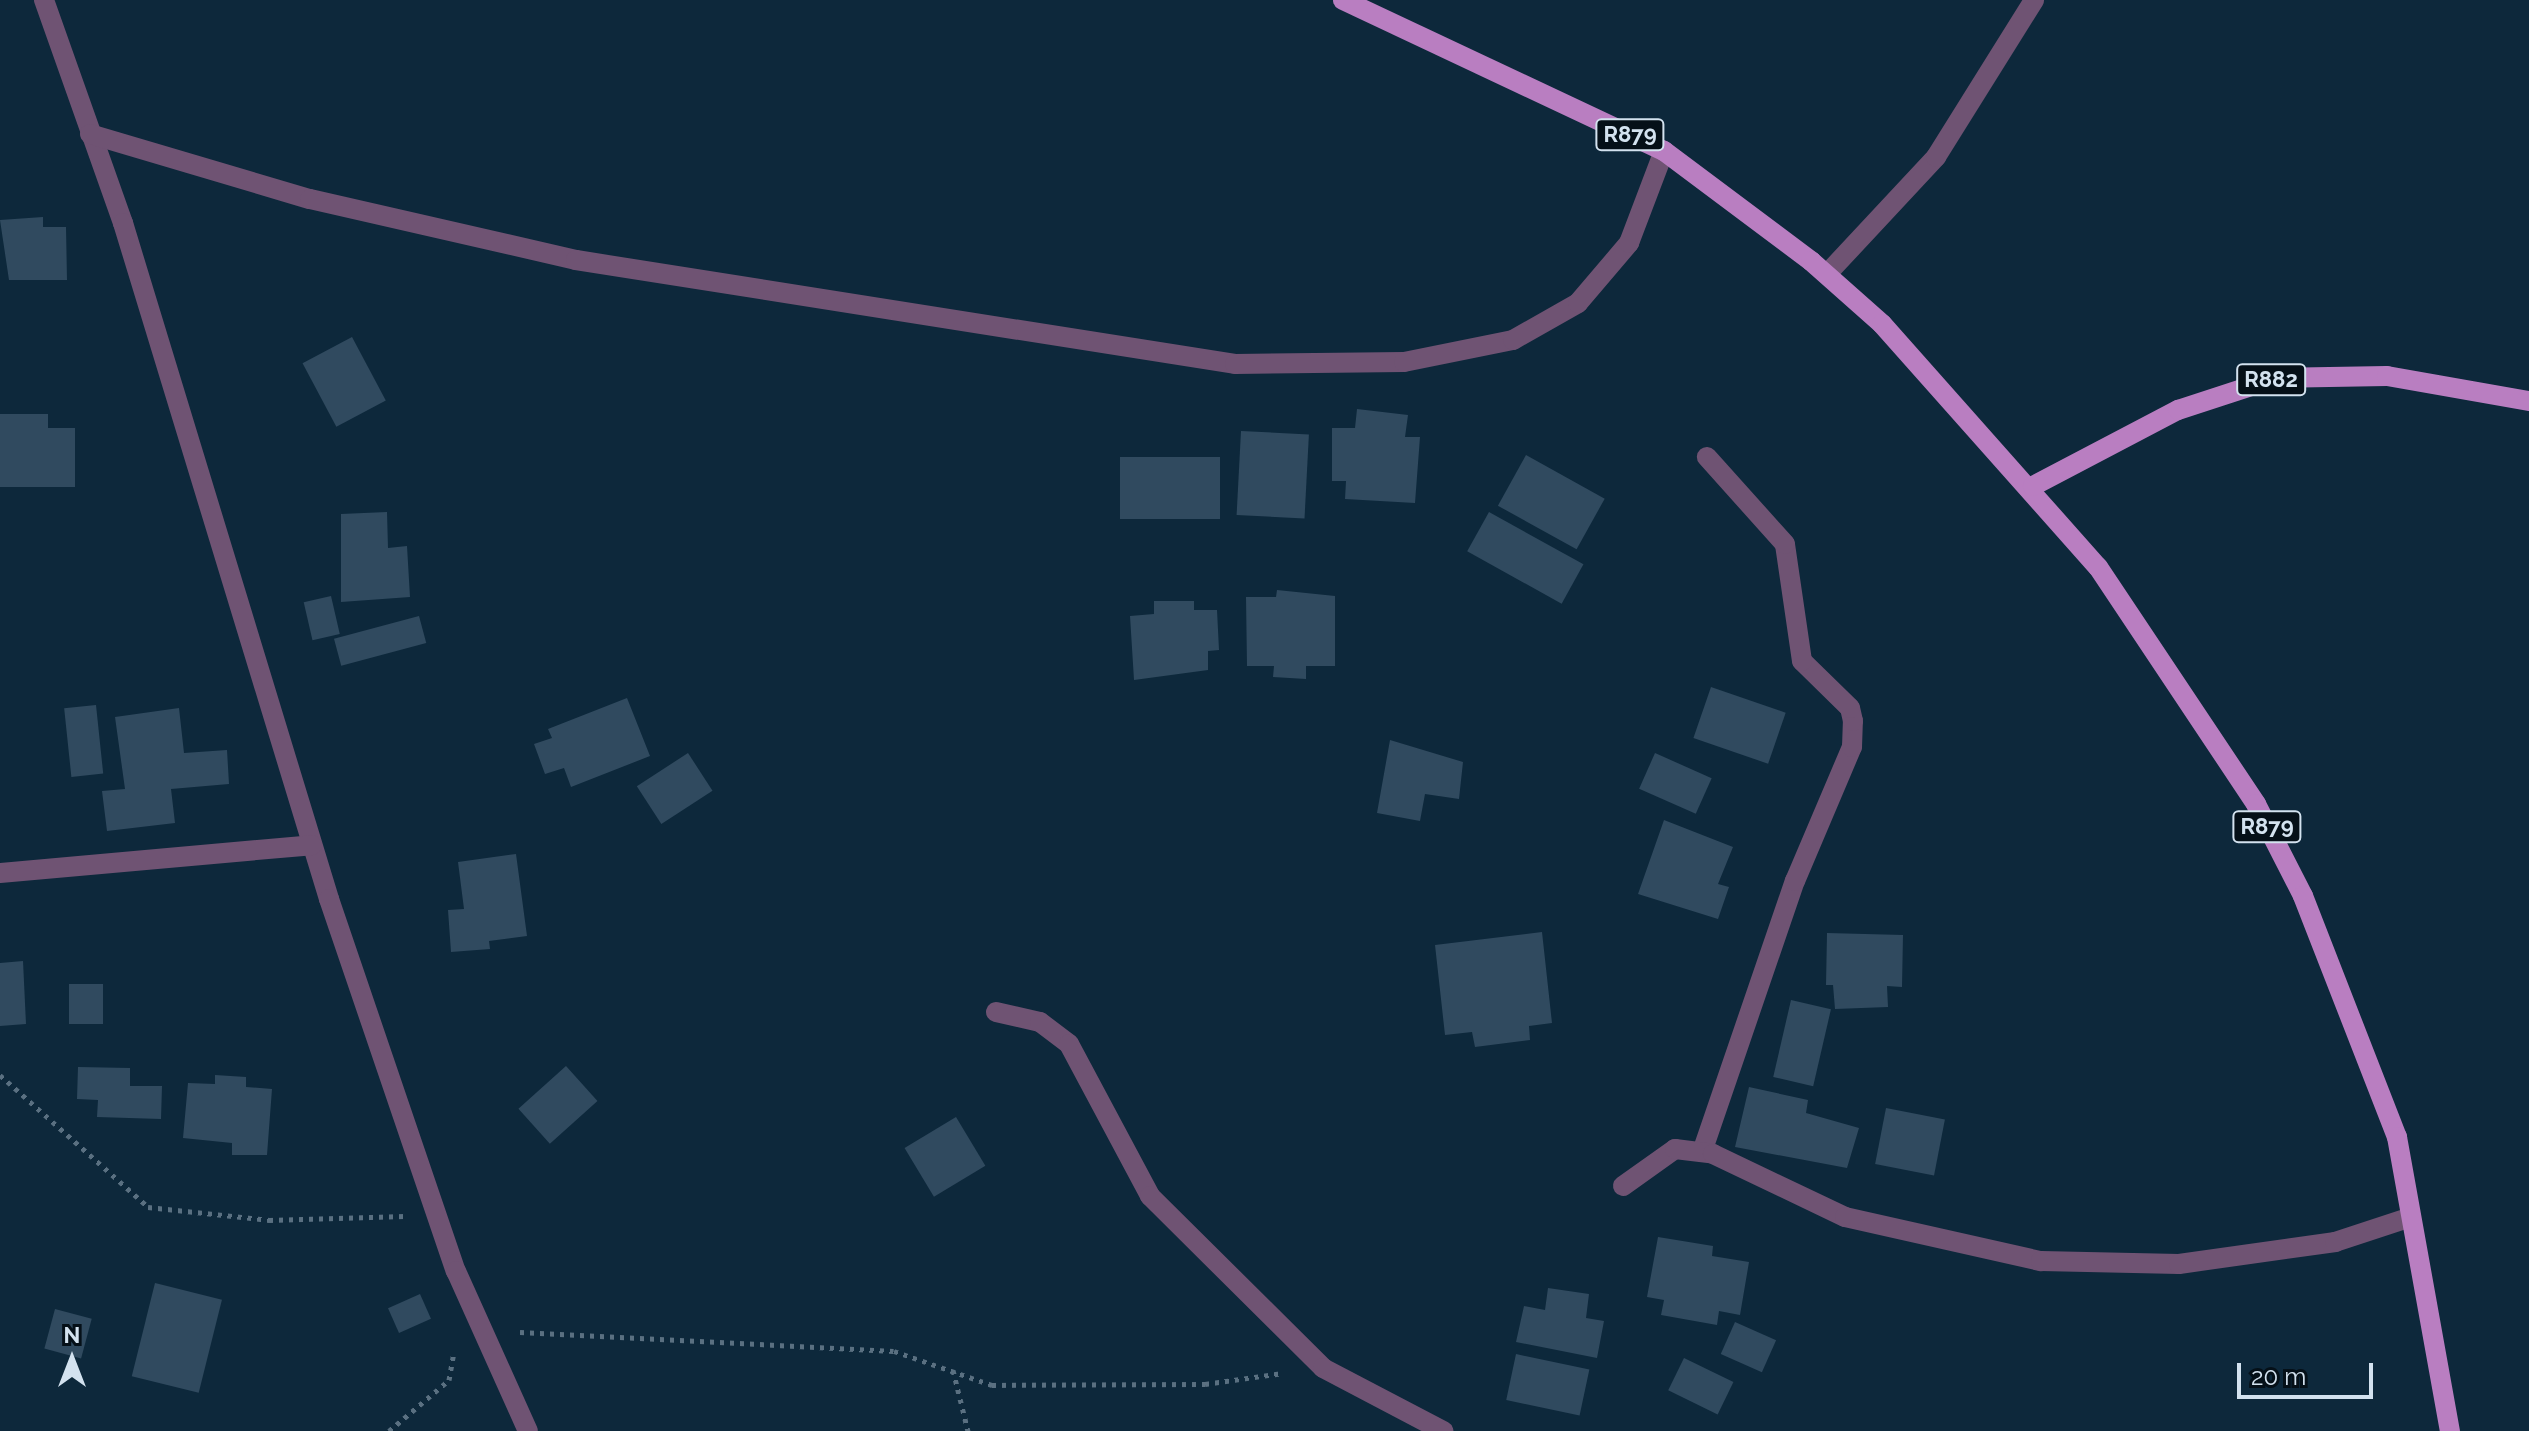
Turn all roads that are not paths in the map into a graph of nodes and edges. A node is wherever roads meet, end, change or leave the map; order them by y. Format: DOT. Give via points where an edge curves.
graph roads {
  1 [pos="44,0"];
  2 [pos="1343,0"];
  3 [pos="2034,0"];
  4 [pos="90,134"];
  5 [pos="1664,151"];
  6 [pos="1827,274"];
  7 [pos="2529,401"];
  8 [pos="1707,457"];
  9 [pos="2033,486"];
  10 [pos="312,845"];
  11 [pos="0,873"];
  12 [pos="996,1012"];
  13 [pos="1702,1152"];
  14 [pos="1623,1186"];
  15 [pos="2411,1217"];
  16 [pos="528,1431"];
  17 [pos="1443,1431"];
  18 [pos="2450,1431"];
  1 -- 4 [label="street"];
  2 -- 5 [label="main road, R879"];
  3 -- 6 [label="street" via="1936,157"];
  4 -- 5 [label="street" via="310,199 576,260 1235,364 1404,362 1513,340 1578,303 1629,243"];
  4 -- 10 [label="street"];
  5 -- 6 [label="main road, R879"];
  6 -- 9 [label="main road, R879" via="1882,324"];
  7 -- 9 [label="main road, R882" via="2387,376 2276,378 2178,410"];
  8 -- 13 [label="street" via="1785,544 1802,661 1850,708 1853,721 1852,747 1795,881"];
  9 -- 15 [label="main road, R879" via="2098,567 2256,804 2303,896 2397,1137"];
  10 -- 11 [label="street"];
  10 -- 16 [label="street" via="438,1215"];
  12 -- 17 [label="street" via="1040,1022 1069,1044 1150,1196 1323,1368"];
  13 -- 14 [label="street" via="1661,1155"];
  13 -- 15 [label="street" via="1845,1217 2041,1261 2179,1264 2335,1242"];
  15 -- 18 [label="main road, R879"];
}
